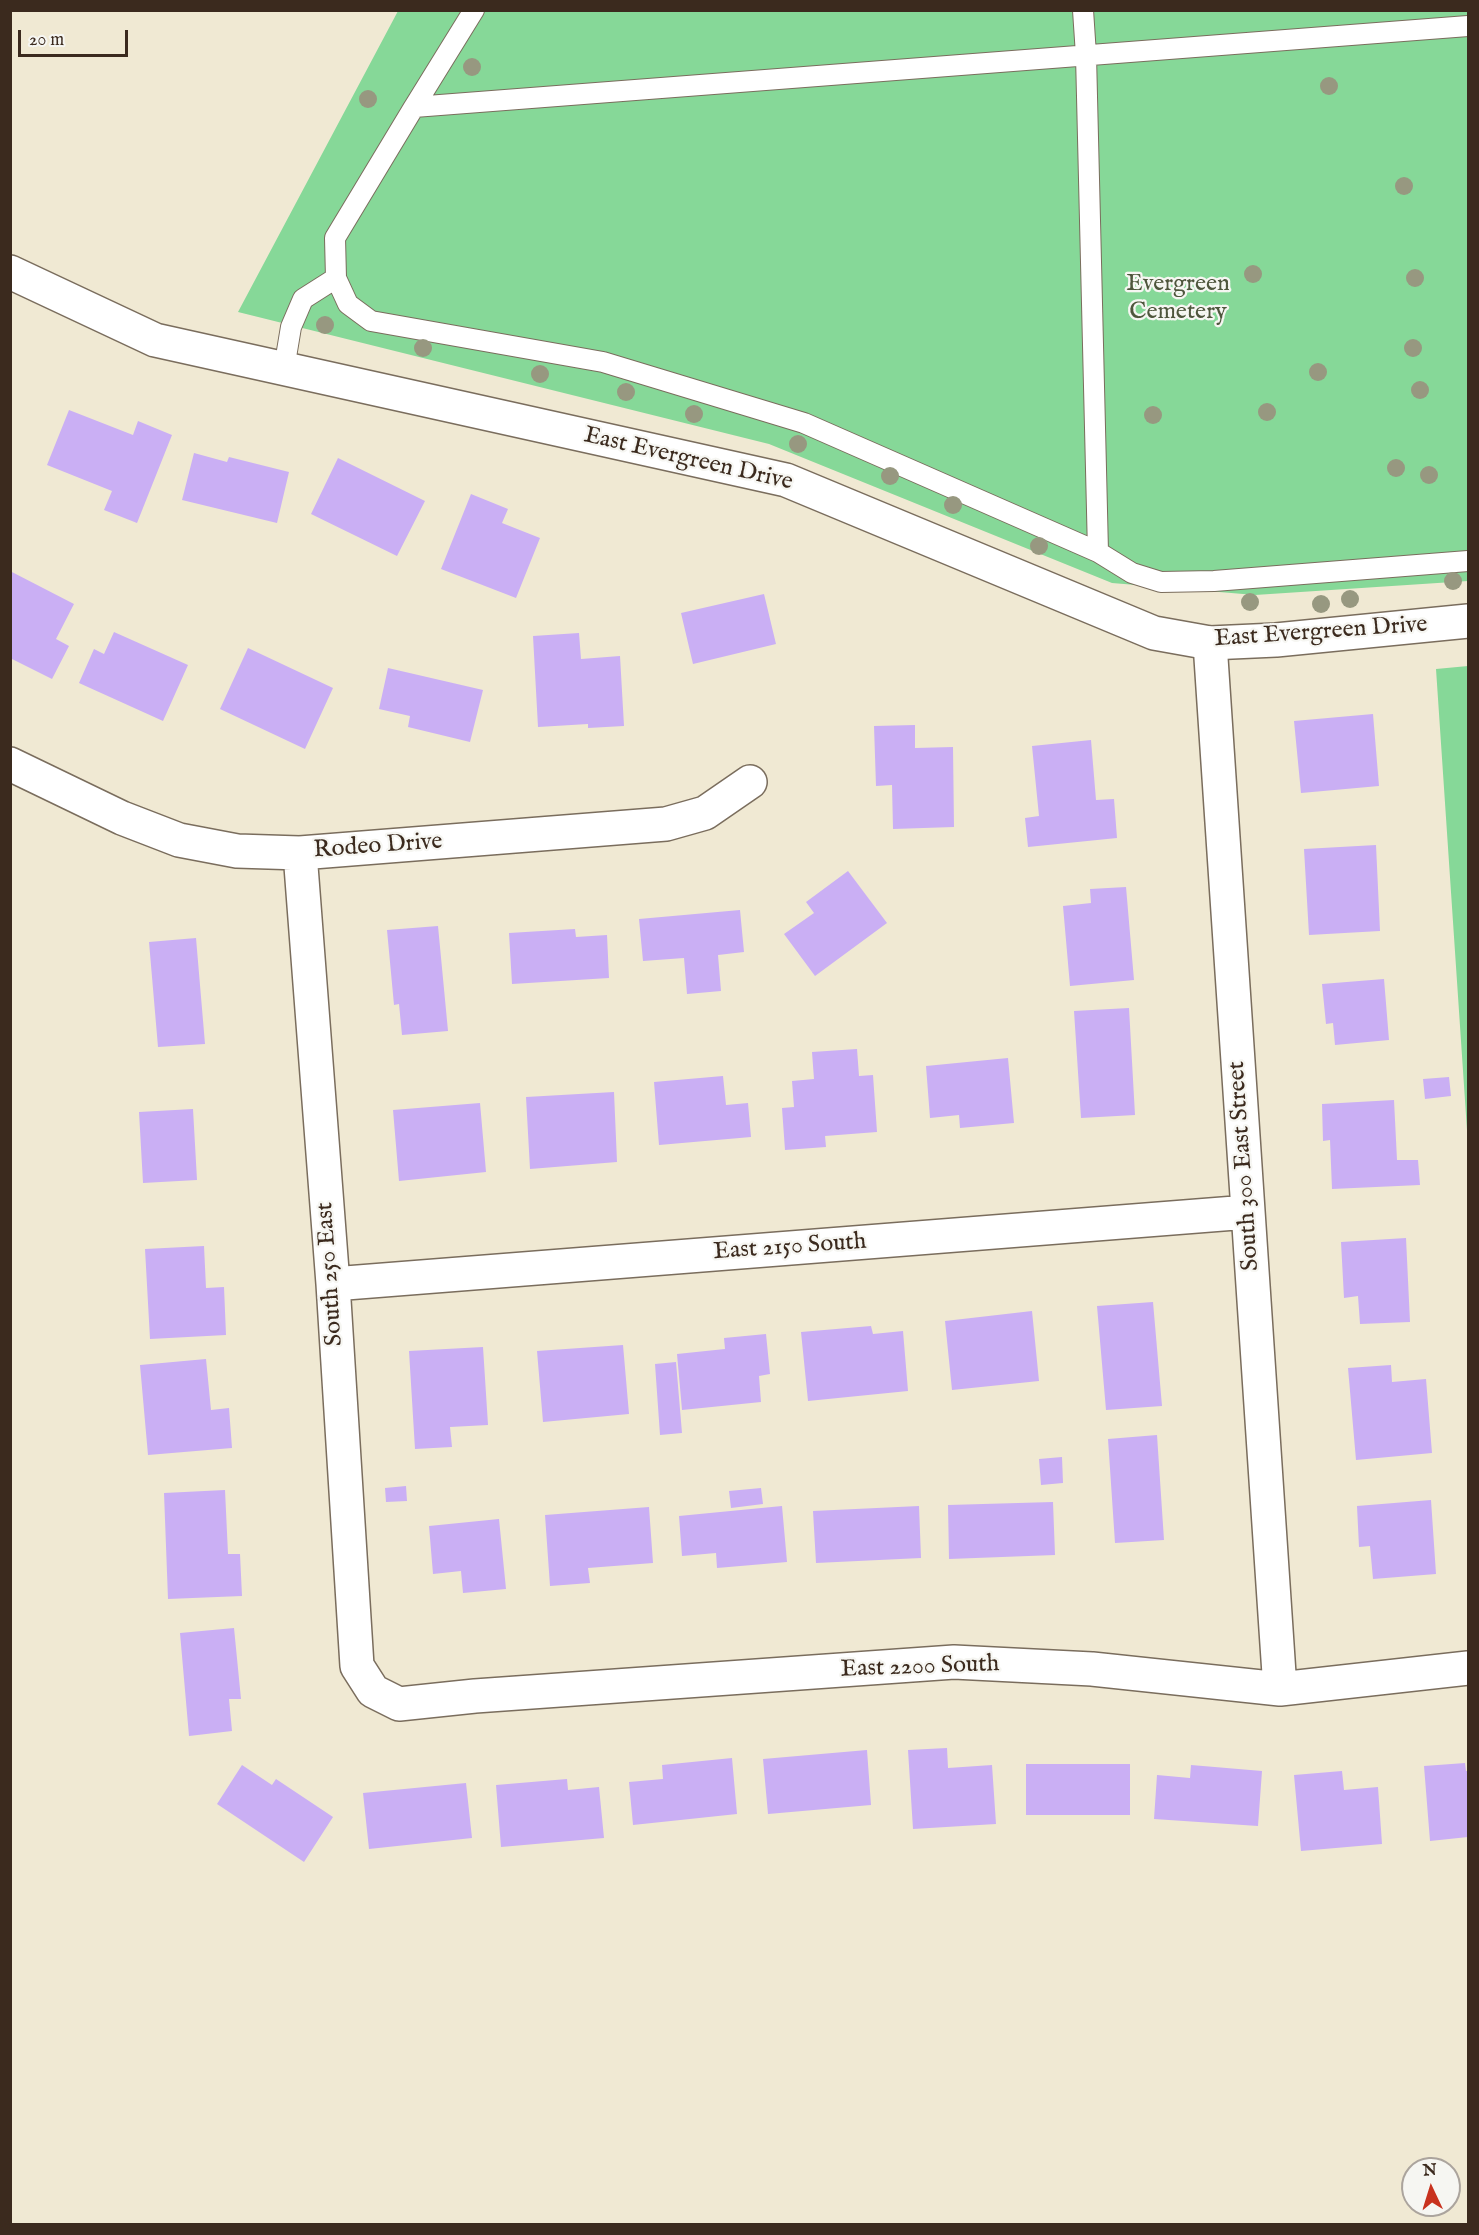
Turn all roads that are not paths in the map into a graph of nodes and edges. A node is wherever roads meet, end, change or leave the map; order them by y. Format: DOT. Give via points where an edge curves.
graph roads {
  1 [pos="474,10"];
  2 [pos="1083,10"];
  3 [pos="1468,26"];
  4 [pos="1086,55"];
  5 [pos="414,107"];
  6 [pos="10,272"];
  7 [pos="336,278"];
  8 [pos="284,369"];
  9 [pos="1098,552"];
  10 [pos="1468,561"];
  11 [pos="1468,621"];
  12 [pos="1210,643"];
  13 [pos="10,764"];
  14 [pos="750,782"];
  15 [pos="300,853"];
  16 [pos="1248,1212"];
  17 [pos="333,1284"];
  18 [pos="1468,1668"];
  19 [pos="1280,1689"];
  20 [pos="373,1691"];
  1 -- 5 [label="lane"];
  2 -- 4 [label="lane"];
  3 -- 4 [label="lane"];
  4 -- 5 [label="lane"];
  4 -- 9 [label="lane"];
  5 -- 7 [label="lane" via="335,237"];
  6 -- 8 [label="street, East Evergreen Drive" via="155,340"];
  7 -- 8 [label="lane" via="303,299 291,327"];
  7 -- 9 [label="lane" via="348,304 371,321 603,362 793,419"];
  8 -- 12 [label="street, East Evergreen Drive" via="786,480 1154,633"];
  9 -- 10 [label="lane" via="1132,573 1161,582"];
  11 -- 12 [label="street, East Evergreen Drive"];
  12 -- 16 [label="street, South 300 East Street"];
  13 -- 15 [label="street, Rodeo Drive" via="179,840 237,851"];
  14 -- 15 [label="street, Rodeo Drive" via="705,813 666,824"];
  15 -- 17 [label="street, South 250 East"];
  16 -- 17 [label="street, East 2150 South"];
  16 -- 19 [label="street, South 300 East Street"];
  17 -- 20 [label="street, South 250 East" via="357,1666"];
  18 -- 19 [label="street, East 2200 South"];
  19 -- 20 [label="street, East 2200 South" via="1092,1669 954,1662 399,1704"];
}
